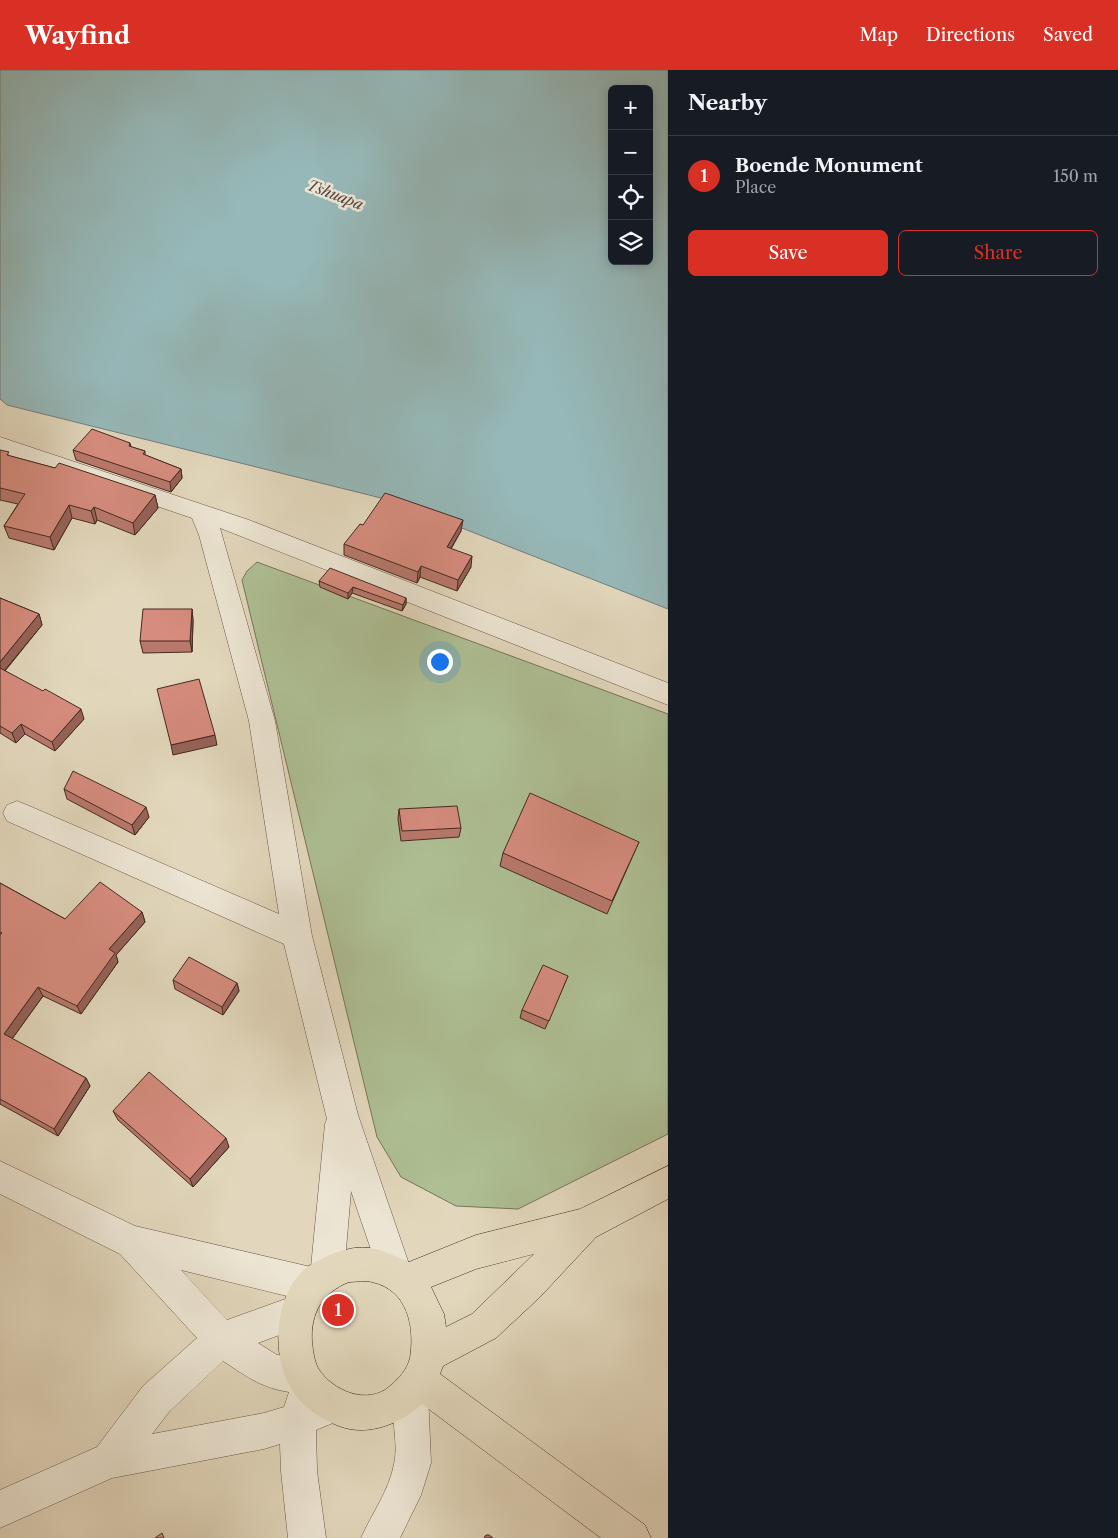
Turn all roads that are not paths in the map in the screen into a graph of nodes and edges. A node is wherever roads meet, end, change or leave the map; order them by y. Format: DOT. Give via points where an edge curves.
graph roads {
  1 [pos="0,445"];
  2 [pos="201,512"];
  3 [pos="668,694"];
  4 [pos="17,813"];
  5 [pos="297,936"];
  6 [pos="342,1115"];
  7 [pos="0,1177"];
  8 [pos="668,1182"];
  9 [pos="584,1225"];
  10 [pos="132,1242"];
  11 [pos="400,1277"];
  12 [pos="312,1290"];
  13 [pos="221,1338"];
  14 [pos="420,1376"];
  15 [pos="314,1388"];
  16 [pos="298,1420"];
  17 [pos="110,1460"];
  18 [pos="0,1509"];
  19 [pos="307,1538"];
  20 [pos="380,1538"];
  21 [pos="632,1538"];
  1 -- 2 [label="street"];
  2 -- 3 [label="street"];
  2 -- 5 [label="street" via="211,535 262,720"];
  4 -- 5 [label="street"];
  5 -- 6 [label="street"];
  6 -- 11 [label="street"];
  6 -- 12 [label="street"];
  7 -- 10 [label="street"];
  8 -- 9 [label="main road"];
  9 -- 11 [label="main road" via="476,1252"];
  9 -- 14 [label="main road" via="484,1326"];
  10 -- 12 [label="street"];
  10 -- 13 [label="street"];
  11 -- 12 [label="main road" via="373,1265 349,1265"];
  11 -- 14 [label="main road" via="418,1295 431,1333"];
  12 -- 13 [label="street"];
  12 -- 15 [label="main road" via="293,1344"];
  13 -- 15 [label="street" via="271,1372"];
  13 -- 17 [label="street" via="156,1399"];
  14 -- 15 [label="main road" via="397,1404 381,1411 364,1413 347,1411"];
  14 -- 20 [label="street" via="413,1463 403,1495"];
  14 -- 21 [label="main road"];
  15 -- 16 [label="street"];
  16 -- 17 [label="street" via="264,1431"];
  16 -- 19 [label="street"];
  17 -- 18 [label="street"];
}
